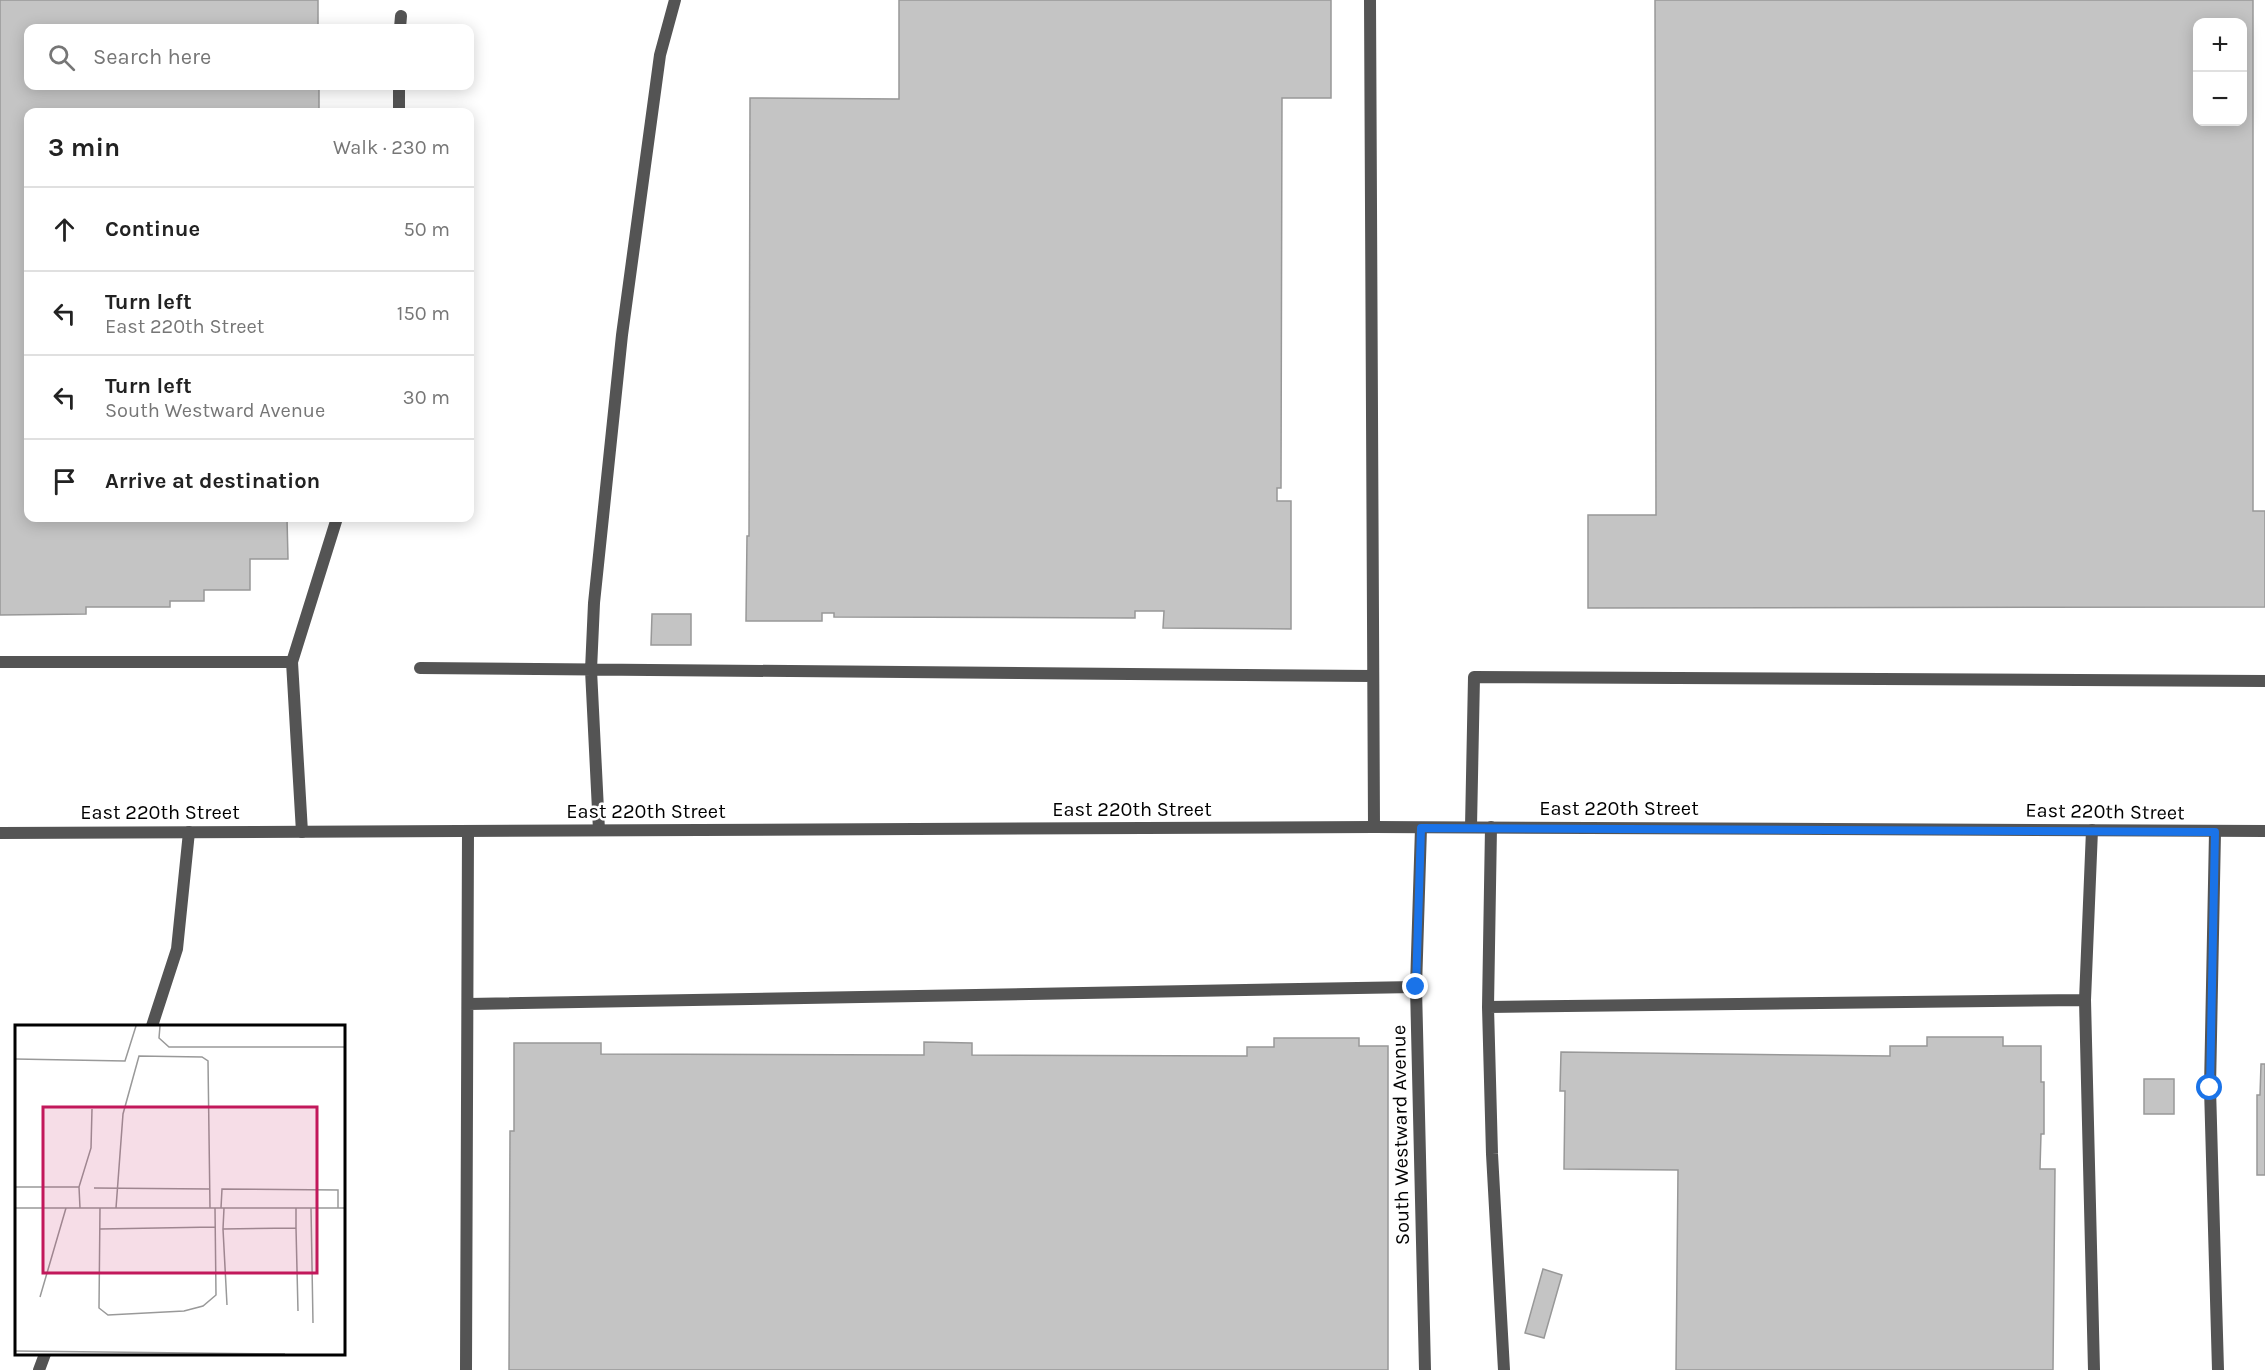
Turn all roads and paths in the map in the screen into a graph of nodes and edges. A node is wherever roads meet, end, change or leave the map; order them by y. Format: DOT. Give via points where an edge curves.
graph roads {
  1 [pos="675,0"];
  2 [pos="1370,0"];
  3 [pos="399,90"];
  4 [pos="399,108"];
  5 [pos="336,522"];
  6 [pos="0,662"];
  7 [pos="292,662"];
  8 [pos="420,668"];
  9 [pos="591,669"];
  10 [pos="1373,676"];
  11 [pos="2265,681"];
  12 [pos="1374,827"];
  13 [pos="1472,827"];
  14 [pos="1491,827"];
  15 [pos="1421,828"];
  16 [pos="599,830"];
  17 [pos="2092,830"];
  18 [pos="468,831"];
  19 [pos="2265,831"];
  20 [pos="189,832"];
  21 [pos="302,832"];
  22 [pos="2215,832"];
  23 [pos="0,833"];
  24 [pos="1416,987"];
  25 [pos="2085,1000"];
  26 [pos="468,1005"];
  27 [pos="1488,1007"];
  28 [pos="152,1025"];
  29 [pos="44,1355"];
  30 [pos="39,1370"];
  31 [pos="466,1370"];
  32 [pos="1425,1370"];
  33 [pos="1504,1370"];
  34 [pos="2094,1370"];
  35 [pos="2218,1370"];
  1 -- 9 [label="street" via="660,55 622,335 594,603"];
  2 -- 10 [label="street"];
  3 -- 4 [label="street"];
  5 -- 7 [label="street"];
  6 -- 7 [label="street"];
  7 -- 21 [label="street"];
  8 -- 9 [label="street"];
  9 -- 10 [label="street"];
  9 -- 16 [label="street"];
  10 -- 12 [label="street"];
  11 -- 13 [label="street" via="1474,677"];
  12 -- 15 [label="street, East 220th Street"];
  12 -- 16 [label="street, East 220th Street"];
  13 -- 14 [label="street, East 220th Street"];
  13 -- 15 [label="street, East 220th Street"];
  14 -- 17 [label="street, East 220th Street"];
  14 -- 27 [label="street"];
  15 -- 24 [label="street, South Westward Avenue"];
  16 -- 18 [label="street, East 220th Street"];
  17 -- 22 [label="street, East 220th Street"];
  17 -- 25 [label="street"];
  18 -- 21 [label="street, East 220th Street"];
  18 -- 26 [label="street"];
  19 -- 22 [label="street, East 220th Street"];
  20 -- 21 [label="street, East 220th Street"];
  20 -- 23 [label="street, East 220th Street"];
  20 -- 28 [label="street" via="177,949"];
  22 -- 35 [label="street" via="2210,1088"];
  24 -- 26 [label="street"];
  24 -- 32 [label="street, South Westward Avenue"];
  25 -- 27 [label="street"];
  25 -- 34 [label="street"];
  26 -- 31 [label="street"];
  27 -- 33 [label="street"];
  29 -- 30 [label="street"];
}
